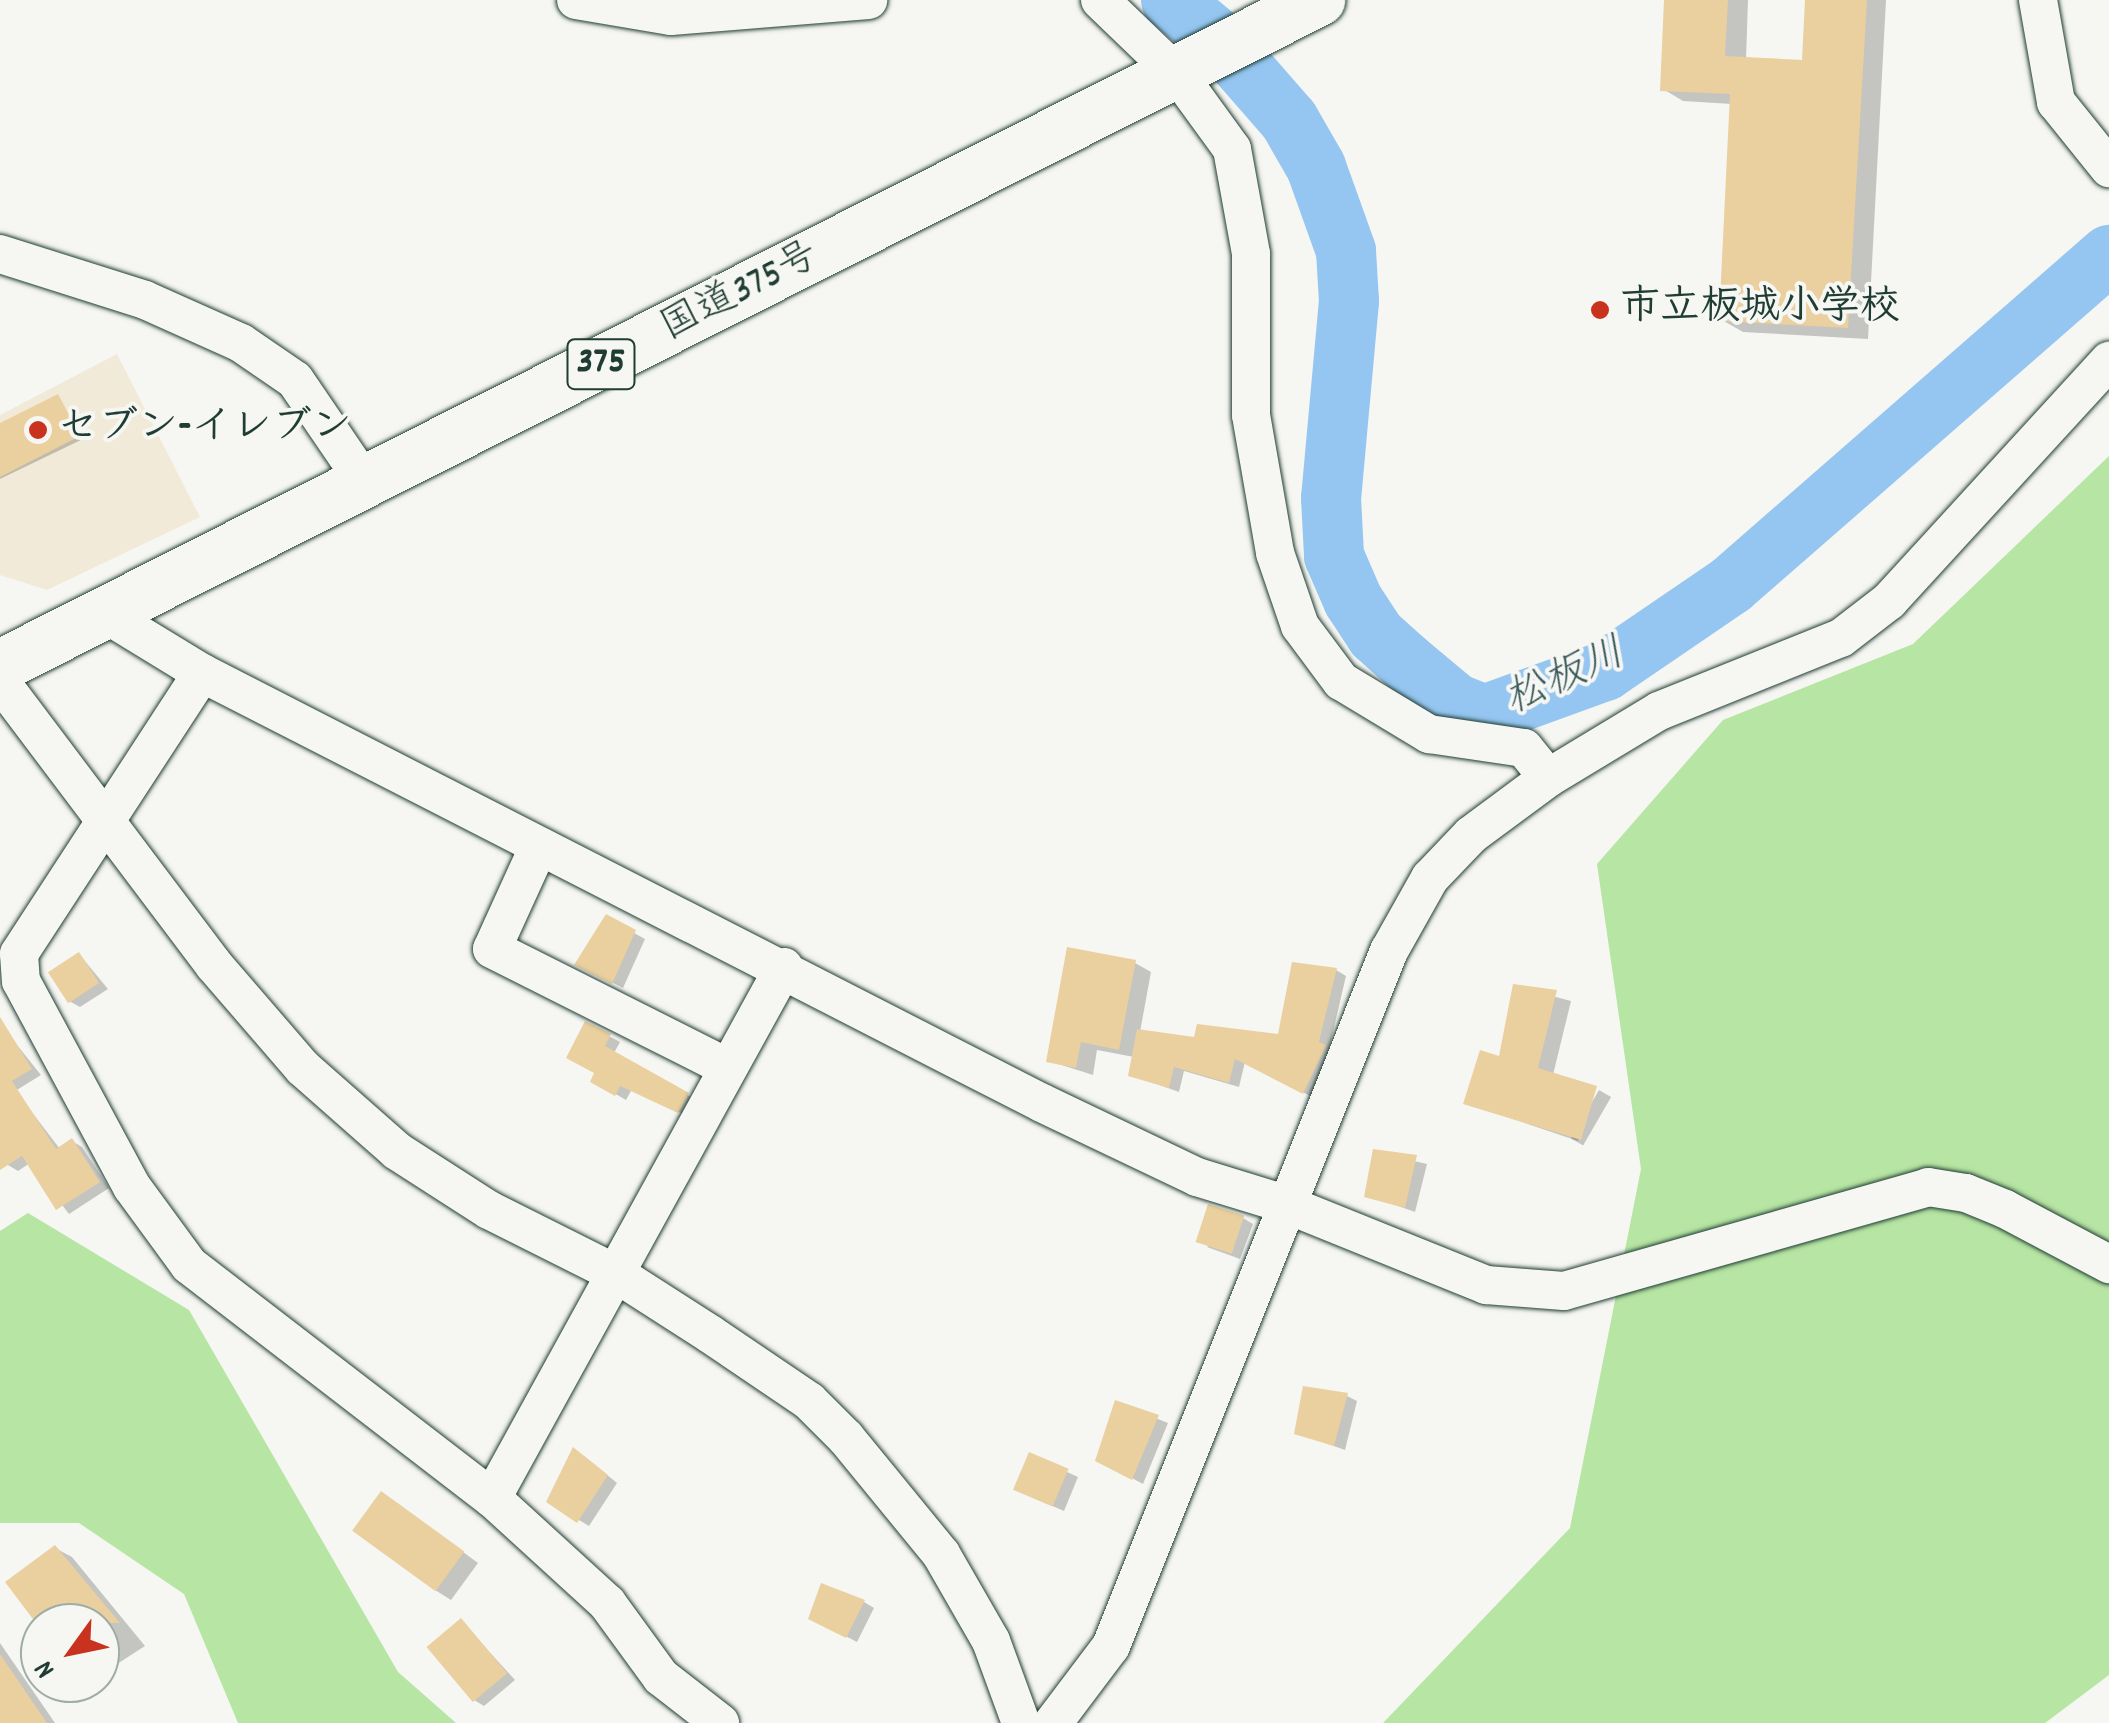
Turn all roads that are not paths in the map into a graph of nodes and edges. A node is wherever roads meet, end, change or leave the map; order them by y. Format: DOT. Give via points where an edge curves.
graph roads {
  1 [pos="576,0"];
  2 [pos="868,0"];
  3 [pos="1100,0"];
  4 [pos="1319,0"];
  5 [pos="2038,0"];
  6 [pos="1190,69"];
  7 [pos="2109,168"];
  8 [pos="0,254"];
  9 [pos="2109,361"];
  10 [pos="366,484"];
  11 [pos="107,615"];
  12 [pos="0,666"];
  13 [pos="202,673"];
  14 [pos="0,682"];
  15 [pos="1548,778"];
  16 [pos="104,816"];
  17 [pos="539,846"];
  18 [pos="10,954"];
  19 [pos="784,966"];
  20 [pos="727,1066"];
  21 [pos="1288,1206"];
  22 [pos="2109,1264"];
  23 [pos="615,1273"];
  24 [pos="492,1498"];
  25 [pos="720,1723"];
  26 [pos="1021,1723"];
  27 [pos="1054,1723"];
  1 -- 2 [label="street" via="671,16"];
  3 -- 6 [label="street"];
  4 -- 6 [label="highway, 国道375号 / 375"];
  5 -- 7 [label="street" via="2056,102"];
  6 -- 10 [label="highway, 国道375号 / 375"];
  6 -- 15 [label="street" via="1232,149 1250,254 1252,415 1275,553 1300,626 1341,681 1429,734 1524,748"];
  8 -- 10 [label="street" via="145,300 241,342 295,380"];
  9 -- 15 [label="street" via="1889,600 1842,638 1660,711"];
  10 -- 11 [label="highway, 国道375号 / 375"];
  11 -- 12 [label="highway, 国道375号 / 375"];
  11 -- 13 [label="street"];
  13 -- 16 [label="street"];
  13 -- 17 [label="street"];
  14 -- 16 [label="street"];
  15 -- 21 [label="street" via="1471,834 1430,878 1389,951"];
  16 -- 18 [label="street"];
  16 -- 23 [label="street" via="214,965 302,1068 397,1150 488,1210"];
  17 -- 19 [label="street"];
  17 -- 20 [label="street" via="492,949"];
  18 -- 24 [label="street" via="132,1187 190,1265"];
  19 -- 20 [label="street"];
  19 -- 21 [label="street" via="1197,1177"];
  20 -- 23 [label="street"];
  21 -- 22 [label="street" via="1503,1289 1564,1292 1928,1187 1966,1192"];
  21 -- 27 [label="street" via="1111,1646"];
  23 -- 24 [label="street"];
  23 -- 26 [label="street" via="809,1402 888,1482 991,1640"];
  24 -- 25 [label="street" via="606,1604 661,1677"];
}
